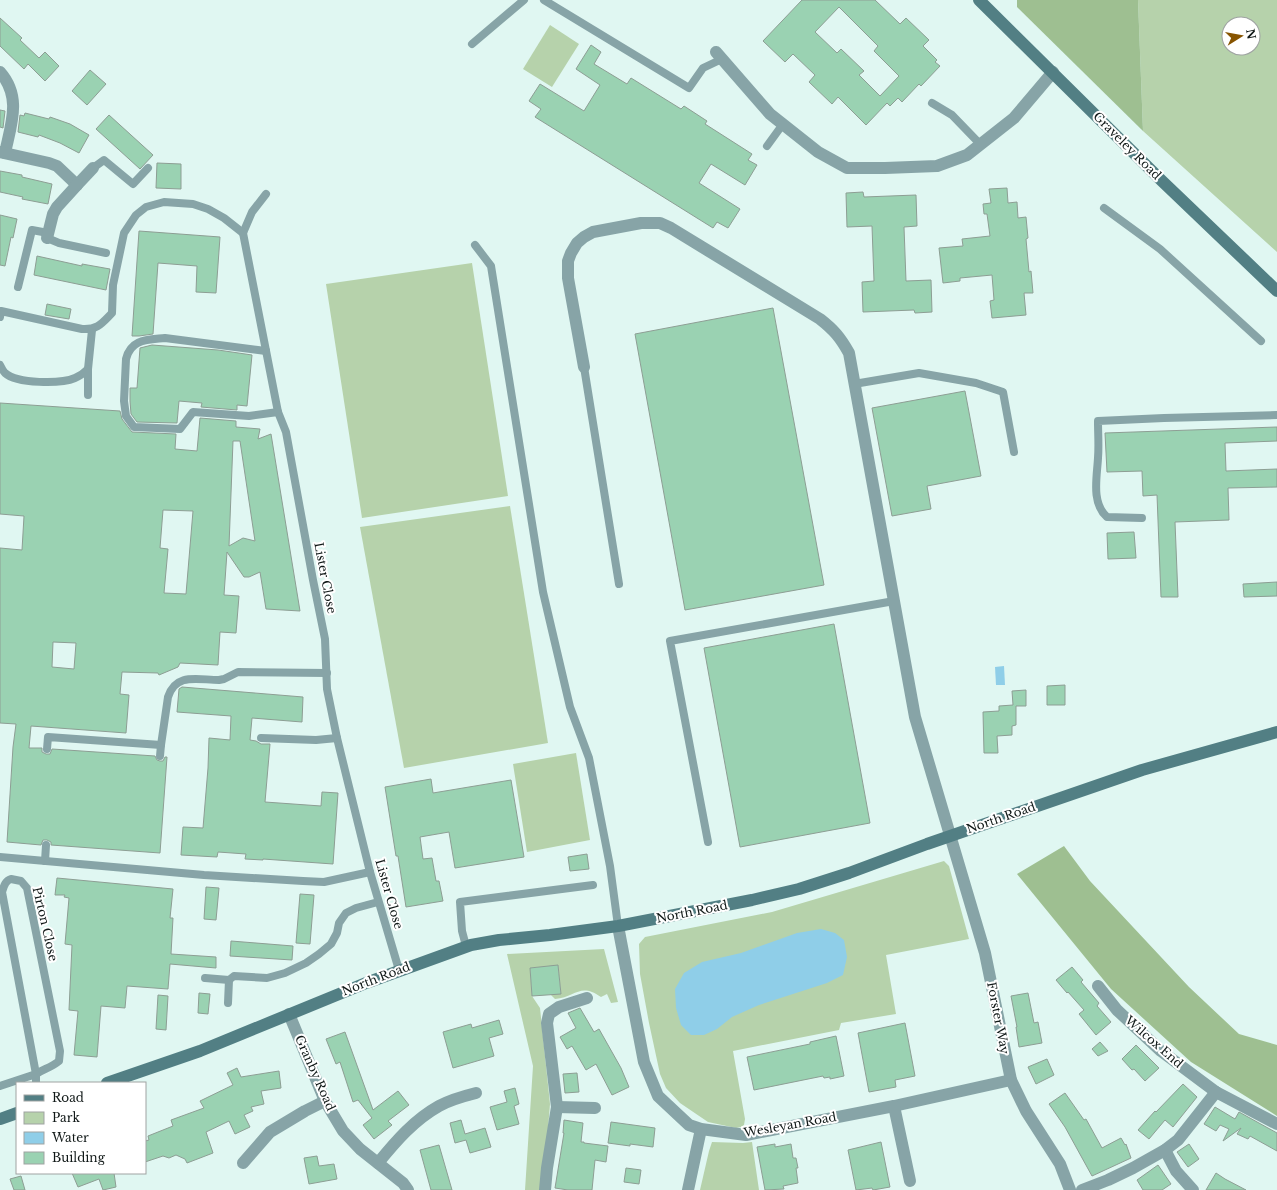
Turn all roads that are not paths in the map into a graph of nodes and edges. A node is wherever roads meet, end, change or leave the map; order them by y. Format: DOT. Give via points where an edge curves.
graph roads {
  1 [pos="524,0"];
  2 [pos="544,0"];
  3 [pos="979,0"];
  4 [pos="472,44"];
  5 [pos="719,56"];
  6 [pos="0,72"];
  7 [pos="1053,72"];
  8 [pos="932,103"];
  9 [pos="783,124"];
  10 [pos="980,144"];
  11 [pos="767,146"];
  12 [pos="3,152"];
  13 [pos="93,168"];
  14 [pos="148,168"];
  15 [pos="77,185"];
  16 [pos="266,194"];
  17 [pos="1104,208"];
  18 [pos="243,233"];
  19 [pos="47,235"];
  20 [pos="475,245"];
  21 [pos="106,253"];
  22 [pos="18,287"];
  23 [pos="1277,291"];
  24 [pos="0,313"];
  25 [pos="92,330"];
  26 [pos="1261,341"];
  27 [pos="266,351"];
  28 [pos="0,365"];
  29 [pos="584,368"];
  30 [pos="88,369"];
  31 [pos="854,384"];
  32 [pos="88,395"];
  33 [pos="278,412"];
  34 [pos="1277,415"];
  35 [pos="1014,452"];
  36 [pos="1142,518"];
  37 [pos="620,584"];
  38 [pos="894,601"];
  39 [pos="327,673"];
  40 [pos="1277,732"];
  41 [pos="261,738"];
  42 [pos="337,738"];
  43 [pos="161,745"];
  44 [pos="47,749"];
  45 [pos="160,756"];
  46 [pos="951,835"];
  47 [pos="708,842"];
  48 [pos="46,845"];
  49 [pos="0,857"];
  50 [pos="45,861"];
  51 [pos="370,872"];
  52 [pos="593,885"];
  53 [pos="378,902"];
  54 [pos="618,926"];
  55 [pos="466,946"];
  56 [pos="399,970"];
  57 [pos="205,978"];
  58 [pos="229,980"];
  59 [pos="1098,986"];
  60 [pos="587,998"];
  61 [pos="228,1003"];
  62 [pos="289,1014"];
  63 [pos="36,1074"];
  64 [pos="1011,1080"];
  65 [pos="36,1082"];
  66 [pos="110,1082"];
  67 [pos="0,1086"];
  68 [pos="1216,1092"];
  69 [pos="476,1093"];
  70 [pos="325,1101"];
  71 [pos="894,1106"];
  72 [pos="557,1108"];
  73 [pos="595,1108"];
  74 [pos="16,1113"];
  75 [pos="0,1119"];
  76 [pos="1277,1124"];
  77 [pos="701,1129"];
  78 [pos="1165,1150"];
  79 [pos="378,1162"];
  80 [pos="243,1163"];
  81 [pos="910,1180"];
  82 [pos="408,1190"];
  83 [pos="545,1190"];
  84 [pos="688,1190"];
  85 [pos="1070,1190"];
  86 [pos="1082,1190"];
  87 [pos="1193,1190"];
  1 -- 4 [label="lane"];
  2 -- 5 [label="lane" via="689,88 703,68"];
  3 -- 7 [label="main road, Graveley Road"];
  5 -- 9 [label="street" via="770,114"];
  6 -- 12 [label="street" via="10,86 14,104"];
  7 -- 10 [label="street" via="1014,118"];
  7 -- 23 [label="main road, Graveley Road"];
  8 -- 10 [label="lane" via="952,115"];
  9 -- 10 [label="street" via="818,152 847,168 937,166 967,155"];
  9 -- 11 [label="lane"];
  12 -- 15 [label="street" via="57,166"];
  13 -- 14 [label="lane" via="104,160 133,184"];
  13 -- 15 [label="street"];
  15 -- 19 [label="street" via="57,207"];
  16 -- 18 [label="lane" via="252,212"];
  17 -- 26 [label="lane" via="1160,249"];
  18 -- 25 [label="lane" via="224,218 193,204 164,202 146,207 136,215 124,233 113,285 112,313"];
  18 -- 27 [label="lane, Lister Close"];
  19 -- 21 [label="lane" via="59,243"];
  19 -- 22 [label="lane" via="32,230"];
  20 -- 54 [label="lane" via="491,266 543,592 570,707 589,758 610,866"];
  24 -- 25 [label="lane"];
  25 -- 30 [label="lane"];
  27 -- 33 [label="lane, Lister Close"];
  27 -- 33 [label="lane" via="165,338 134,344 126,359 126,416 134,427 180,429 193,412 249,416"];
  28 -- 30 [label="lane" via="5,373 17,379 46,382 70,380"];
  29 -- 31 [label="street, Forster Way" via="568,278 568,261 571,253 577,243 593,232 651,222 671,228 826,323 842,339 849,352"];
  29 -- 37 [label="lane"];
  30 -- 32 [label="lane"];
  31 -- 35 [label="lane" via="919,373 976,382 1003,392"];
  31 -- 38 [label="street, Forster Way"];
  33 -- 39 [label="lane, Lister Close" via="286,432 325,639"];
  34 -- 36 [label="lane" via="1098,421 1096,478 1100,509 1107,517"];
  38 -- 46 [label="street, Forster Way" via="915,717"];
  38 -- 47 [label="lane" via="670,641"];
  39 -- 42 [label="lane, Lister Close" via="327,689"];
  39 -- 43 [label="lane" via="238,672 219,680 181,681 172,686 168,697"];
  40 -- 46 [label="main road, North Road" via="1142,770"];
  41 -- 42 [label="lane"];
  42 -- 51 [label="lane, Lister Close"];
  43 -- 44 [label="lane" via="48,737"];
  43 -- 45 [label="lane"];
  46 -- 54 [label="main road, North Road" via="799,889"];
  46 -- 64 [label="street, Forster Way" via="985,953"];
  48 -- 50 [label="lane"];
  49 -- 50 [label="lane"];
  50 -- 51 [label="lane" via="204,875 324,882"];
  51 -- 53 [label="lane, Lister Close"];
  52 -- 55 [label="lane" via="460,902"];
  53 -- 56 [label="lane, Lister Close"];
  53 -- 58 [label="lane" via="346,913 331,944 306,963 267,978 234,976"];
  54 -- 55 [label="main road, North Road"];
  54 -- 77 [label="street, Wesleyan Road" via="644,1062 658,1096 689,1125"];
  55 -- 56 [label="main road, North Road"];
  56 -- 62 [label="main road, North Road"];
  57 -- 58 [label="lane"];
  58 -- 61 [label="lane"];
  59 -- 68 [label="street, Wilcox End" via="1117,1010 1161,1051"];
  60 -- 72 [label="street" via="559,1007 549,1014 547,1023"];
  62 -- 66 [label="main road, North Road" via="200,1051"];
  62 -- 70 [label="street, Granby Road"];
  63 -- 63 [label="lane, Pirton Close" via="2,892 5,883 11,879 21,881 27,888 60,1051 59,1061"];
  63 -- 65 [label="lane"];
  63 -- 67 [label="lane"];
  64 -- 71 [label="street, Wesleyan Road"];
  64 -- 85 [label="street, Forster Way" via="1026,1111 1060,1164"];
  68 -- 76 [label="street, Wilcox End"];
  68 -- 78 [label="street" via="1178,1140"];
  69 -- 79 [label="street" via="440,1105 424,1116 403,1133"];
  70 -- 79 [label="street, Granby Road" via="343,1131 360,1149"];
  70 -- 80 [label="street" via="270,1132"];
  71 -- 77 [label="street, Wesleyan Road" via="746,1134"];
  71 -- 81 [label="street"];
  72 -- 73 [label="street"];
  72 -- 83 [label="street"];
  74 -- 75 [label="main road"];
  77 -- 84 [label="street"];
  78 -- 86 [label="street" via="1134,1168"];
  78 -- 87 [label="street" via="1176,1171"];
  79 -- 82 [label="street, Granby Road"];
}
